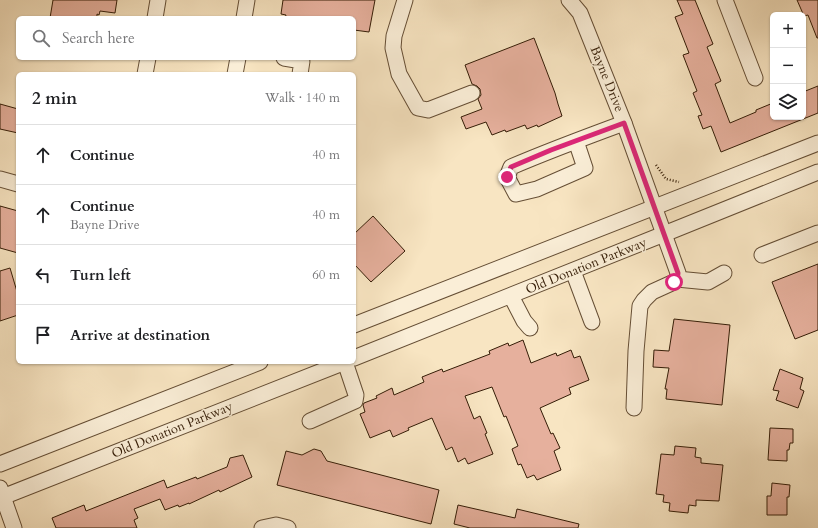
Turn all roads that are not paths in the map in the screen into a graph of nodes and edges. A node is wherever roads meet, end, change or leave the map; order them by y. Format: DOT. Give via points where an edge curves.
graph roads {
  1 [pos="158,0"];
  2 [pos="247,0"];
  3 [pos="404,0"];
  4 [pos="569,0"];
  5 [pos="725,0"];
  6 [pos="155,16"];
  7 [pos="244,16"];
  8 [pos="148,60"];
  9 [pos="238,60"];
  10 [pos="296,60"];
  11 [pos="145,72"];
  12 [pos="235,72"];
  13 [pos="300,72"];
  14 [pos="755,78"];
  15 [pos="472,93"];
  16 [pos="624,123"];
  17 [pos="576,141"];
  18 [pos="818,143"];
  19 [pos="818,172"];
  20 [pos="0,179"];
  21 [pos="16,183"];
  22 [pos="655,207"];
  23 [pos="818,232"];
  24 [pos="664,234"];
  25 [pos="762,255"];
  26 [pos="573,271"];
  27 [pos="724,273"];
  28 [pos="677,279"];
  29 [pos="511,296"];
  30 [pos="592,322"];
  31 [pos="356,324"];
  32 [pos="530,328"];
  33 [pos="356,357"];
  34 [pos="255,364"];
  35 [pos="340,364"];
  36 [pos="346,364"];
  37 [pos="634,408"];
  38 [pos="310,421"];
  39 [pos="0,464"];
  40 [pos="1,494"];
  41 [pos="14,528"];
  42 [pos="262,528"];
  43 [pos="288,528"];
  1 -- 6 [label="street"];
  2 -- 7 [label="street"];
  3 -- 15 [label="street" via="393,48 399,74 418,108 428,110"];
  4 -- 16 [label="street, Bayne Drive" via="580,13"];
  5 -- 14 [label="street"];
  8 -- 11 [label="street"];
  9 -- 12 [label="street"];
  10 -- 13 [label="street" via="302,61"];
  16 -- 17 [label="street"];
  16 -- 22 [label="street, Bayne Drive"];
  17 -- 17 [label="street" via="511,167 507,177 516,194 537,189 585,168"];
  18 -- 22 [label="street"];
  19 -- 24 [label="street, Old Donation Parkway"];
  20 -- 21 [label="street"];
  22 -- 24 [label="street, Bayne Drive"];
  22 -- 31 [label="street"];
  23 -- 25 [label="street"];
  24 -- 26 [label="street, Old Donation Parkway"];
  24 -- 28 [label="street, Bayne Drive" via="678,273"];
  26 -- 29 [label="street, Old Donation Parkway"];
  26 -- 30 [label="street"];
  27 -- 28 [label="street" via="708,282"];
  28 -- 37 [label="street" via="652,292 640,306"];
  29 -- 32 [label="street"];
  29 -- 33 [label="street, Old Donation Parkway"];
  34 -- 39 [label="street"];
  35 -- 40 [label="street, Old Donation Parkway"];
  36 -- 38 [label="street" via="356,395 355,401"];
  40 -- 41 [label="street"];
  42 -- 43 [label="street" via="276,525"];
}
